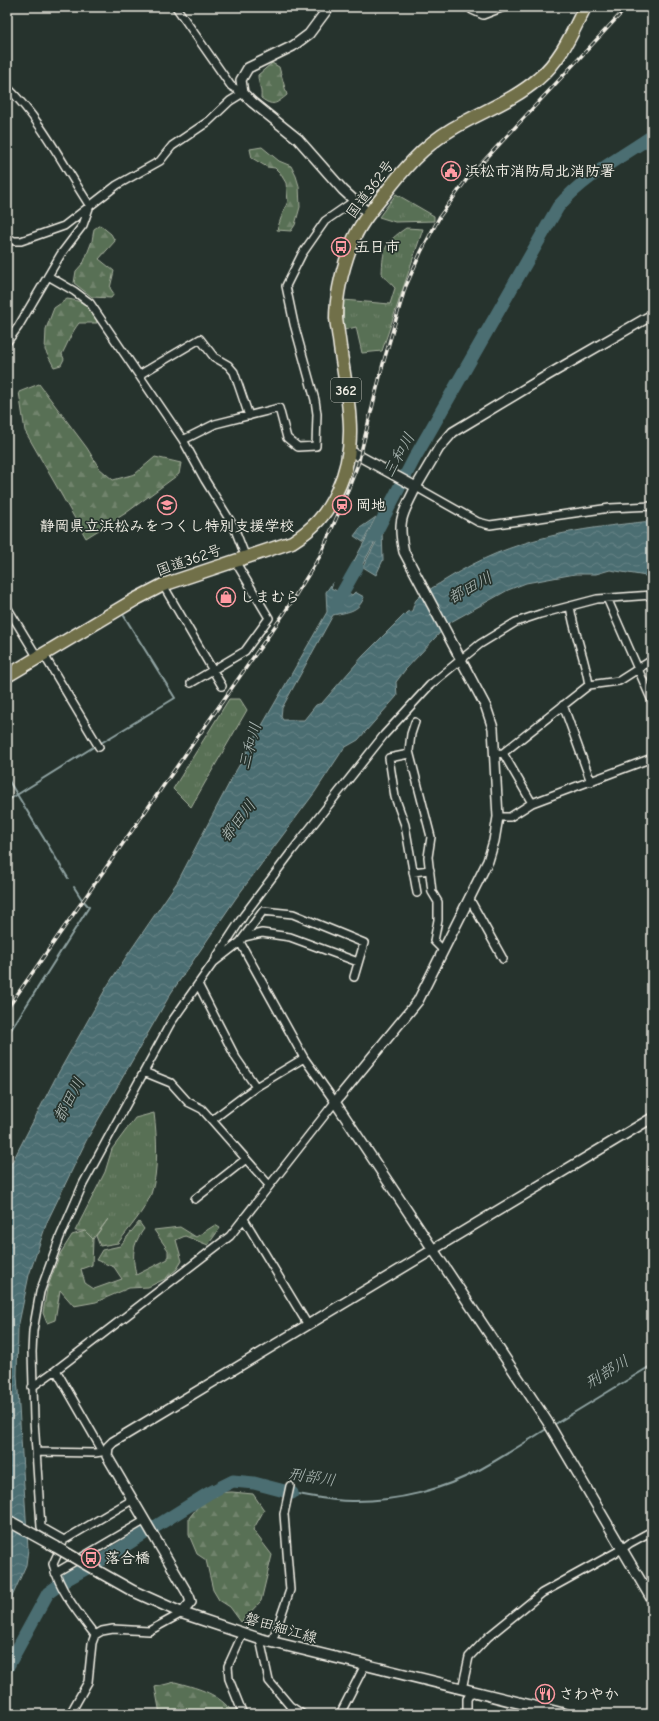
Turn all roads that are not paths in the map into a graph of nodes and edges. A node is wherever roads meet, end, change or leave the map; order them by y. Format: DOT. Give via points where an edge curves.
graph roads {
  1 [pos="176,7"];
  2 [pos="330,7"];
  3 [pos="470,7"];
  4 [pos="504,7"];
  5 [pos="584,7"];
  6 [pos="7,87"];
  7 [pos="243,93"];
  8 [pos="354,201"];
  9 [pos="90,207"];
  10 [pos="369,214"];
  11 [pos="7,237"];
  12 [pos="48,276"];
  13 [pos="652,315"];
  14 [pos="7,342"];
  15 [pos="139,375"];
  16 [pos="249,416"];
  17 [pos="183,440"];
  18 [pos="350,451"];
  19 [pos="413,485"];
  20 [pos="652,506"];
  21 [pos="240,559"];
  22 [pos="163,585"];
  23 [pos="652,596"];
  24 [pos="607,598"];
  25 [pos="570,606"];
  26 [pos="7,607"];
  27 [pos="41,656"];
  28 [pos="460,658"];
  29 [pos="652,660"];
  30 [pos="213,670"];
  31 [pos="638,670"];
  32 [pos="7,676"];
  33 [pos="191,683"];
  34 [pos="589,684"];
  35 [pos="222,686"];
  36 [pos="652,701"];
  37 [pos="563,705"];
  38 [pos="415,722"];
  39 [pos="99,747"];
  40 [pos="409,754"];
  41 [pos="499,754"];
  42 [pos="652,758"];
  43 [pos="591,782"];
  44 [pos="532,803"];
  45 [pos="498,818"];
  46 [pos="430,870"];
  47 [pos="413,872"];
  48 [pos="417,893"];
  49 [pos="469,898"];
  50 [pos="242,939"];
  51 [pos="443,950"];
  52 [pos="503,959"];
  53 [pos="358,962"];
  54 [pos="212,963"];
  55 [pos="354,977"];
  56 [pos="198,984"];
  57 [pos="304,1058"];
  58 [pos="144,1072"];
  59 [pos="256,1087"];
  60 [pos="335,1102"];
  61 [pos="652,1118"];
  62 [pos="212,1120"];
  63 [pos="246,1159"];
  64 [pos="269,1185"];
  65 [pos="195,1199"];
  66 [pos="244,1219"];
  67 [pos="433,1251"];
  68 [pos="308,1325"];
  69 [pos="56,1370"];
  70 [pos="32,1387"];
  71 [pos="107,1451"];
  72 [pos="37,1452"];
  73 [pos="290,1486"];
  74 [pos="132,1500"];
  75 [pos="7,1520"];
  76 [pos="144,1521"];
  77 [pos="652,1531"];
  78 [pos="64,1540"];
  79 [pos="622,1549"];
  80 [pos="56,1575"];
  81 [pos="652,1600"];
  82 [pos="182,1613"];
  83 [pos="243,1633"];
  84 [pos="95,1635"];
  85 [pos="260,1639"];
  86 [pos="272,1642"];
  87 [pos="365,1665"];
  88 [pos="467,1690"];
  89 [pos="70,1714"];
  90 [pos="243,1714"];
  91 [pos="302,1714"];
  92 [pos="340,1714"];
  93 [pos="467,1714"];
  94 [pos="565,1714"];
  1 -- 7 [label="street" via="231,86"];
  2 -- 7 [label="street" via="309,34 293,46 248,68 241,80"];
  3 -- 4 [label="street" via="483,15"];
  5 -- 10 [label="highway, 国道362号 / 362" via="566,44 554,63 538,80 434,141 419,154"];
  6 -- 9 [label="street" via="31,112 49,137"];
  7 -- 8 [label="street" via="298,139"];
  7 -- 9 [label="street" via="230,101 209,121 172,146 160,161 117,185"];
  8 -- 10 [label="street"];
  8 -- 16 [label="street" via="325,222 302,254 286,286 315,400 316,446 298,447 288,438 279,408"];
  9 -- 11 [label="street" via="64,226 33,238 14,241"];
  9 -- 12 [label="street" via="83,225"];
  10 -- 18 [label="highway, 国道362号 / 362" via="350,247 337,299 336,318 351,423"];
  12 -- 14 [label="street"];
  12 -- 15 [label="street" via="90,303"];
  13 -- 19 [label="street" via="534,382 453,432"];
  15 -- 16 [label="street" via="200,339 214,357 234,372"];
  15 -- 17 [label="street"];
  16 -- 17 [label="street" via="215,424"];
  17 -- 21 [label="street" via="234,527"];
  18 -- 19 [label="street"];
  18 -- 21 [label="highway, 国道362号 / 362" via="344,478 333,501 308,532 292,542"];
  19 -- 20 [label="street" via="478,522 490,525 610,508"];
  19 -- 28 [label="street" via="402,513 400,532 404,552"];
  21 -- 22 [label="highway, 国道362号 / 362"];
  21 -- 30 [label="street" via="269,618 245,651"];
  22 -- 27 [label="highway, 国道362号 / 362"];
  22 -- 30 [label="street"];
  23 -- 24 [label="street"];
  24 -- 25 [label="street"];
  24 -- 31 [label="street"];
  25 -- 28 [label="street" via="516,622"];
  25 -- 34 [label="street" via="572,621 586,663"];
  26 -- 27 [label="street"];
  27 -- 32 [label="highway, 国道362号 / 362"];
  27 -- 39 [label="street"];
  28 -- 41 [label="street" via="486,707"];
  28 -- 54 [label="street" via="430,684 364,760 244,915"];
  29 -- 31 [label="street"];
  30 -- 33 [label="street"];
  30 -- 35 [label="street"];
  31 -- 34 [label="street" via="619,681"];
  31 -- 36 [label="street"];
  34 -- 37 [label="street"];
  37 -- 41 [label="street"];
  37 -- 43 [label="street"];
  38 -- 40 [label="street"];
  40 -- 46 [label="street" via="431,837 428,857"];
  40 -- 47 [label="street" via="390,758 395,797 404,825"];
  41 -- 44 [label="street"];
  41 -- 45 [label="street"];
  42 -- 43 [label="street"];
  43 -- 44 [label="street"];
  44 -- 45 [label="street" via="510,817"];
  45 -- 49 [label="street" via="488,861"];
  46 -- 47 [label="street"];
  46 -- 51 [label="street" via="432,892 438,902 434,942"];
  47 -- 48 [label="street"];
  49 -- 51 [label="street"];
  49 -- 52 [label="street"];
  50 -- 53 [label="street" via="262,933 290,937"];
  50 -- 53 [label="street" via="263,911 293,914 364,942"];
  50 -- 54 [label="street"];
  50 -- 57 [label="street"];
  51 -- 60 [label="street" via="418,1001"];
  53 -- 55 [label="street"];
  54 -- 56 [label="street"];
  56 -- 58 [label="street" via="170,1024"];
  56 -- 59 [label="street" via="229,1045"];
  57 -- 59 [label="street"];
  57 -- 60 [label="street"];
  58 -- 62 [label="street" via="171,1083 188,1102 202,1109"];
  58 -- 70 [label="street" via="84,1184 60,1237 40,1292 33,1331"];
  59 -- 62 [label="street"];
  60 -- 64 [label="street"];
  60 -- 67 [label="street"];
  61 -- 67 [label="street"];
  62 -- 63 [label="street"];
  63 -- 64 [label="street"];
  63 -- 65 [label="street"];
  64 -- 66 [label="street"];
  66 -- 68 [label="street"];
  66 -- 69 [label="street" via="230,1236"];
  67 -- 68 [label="street"];
  67 -- 79 [label="street" via="547,1421"];
  68 -- 71 [label="street" via="122,1435 108,1447"];
  69 -- 70 [label="street"];
  69 -- 71 [label="street" via="102,1450"];
  70 -- 72 [label="street"];
  71 -- 72 [label="street"];
  71 -- 74 [label="street" via="112,1466"];
  72 -- 78 [label="street" via="41,1526"];
  73 -- 86 [label="street" via="284,1514 290,1590"];
  74 -- 76 [label="street"];
  74 -- 78 [label="street"];
  75 -- 82 [label="main road, 磐田細江線, bridge" via="132,1591"];
  76 -- 80 [label="street"];
  76 -- 82 [label="street" via="189,1596 191,1602"];
  77 -- 79 [label="street"];
  78 -- 80 [label="street" via="53,1564"];
  79 -- 81 [label="street"];
  79 -- 88 [label="street" via="542,1593 488,1637 469,1656"];
  80 -- 84 [label="street" via="63,1591"];
  82 -- 83 [label="main road, 磐田細江線"];
  82 -- 84 [label="street" via="148,1631 113,1629"];
  83 -- 85 [label="main road, 磐田細江線"];
  83 -- 90 [label="street" via="228,1666 229,1680"];
  84 -- 89 [label="street" via="88,1682"];
  85 -- 86 [label="main road, 磐田細江線"];
  85 -- 91 [label="street" via="269,1681 290,1706"];
  86 -- 87 [label="main road, 磐田細江線"];
  87 -- 88 [label="main road, 磐田細江線"];
  87 -- 92 [label="street"];
  88 -- 93 [label="street"];
  88 -- 94 [label="main road, 磐田細江線"];
}
